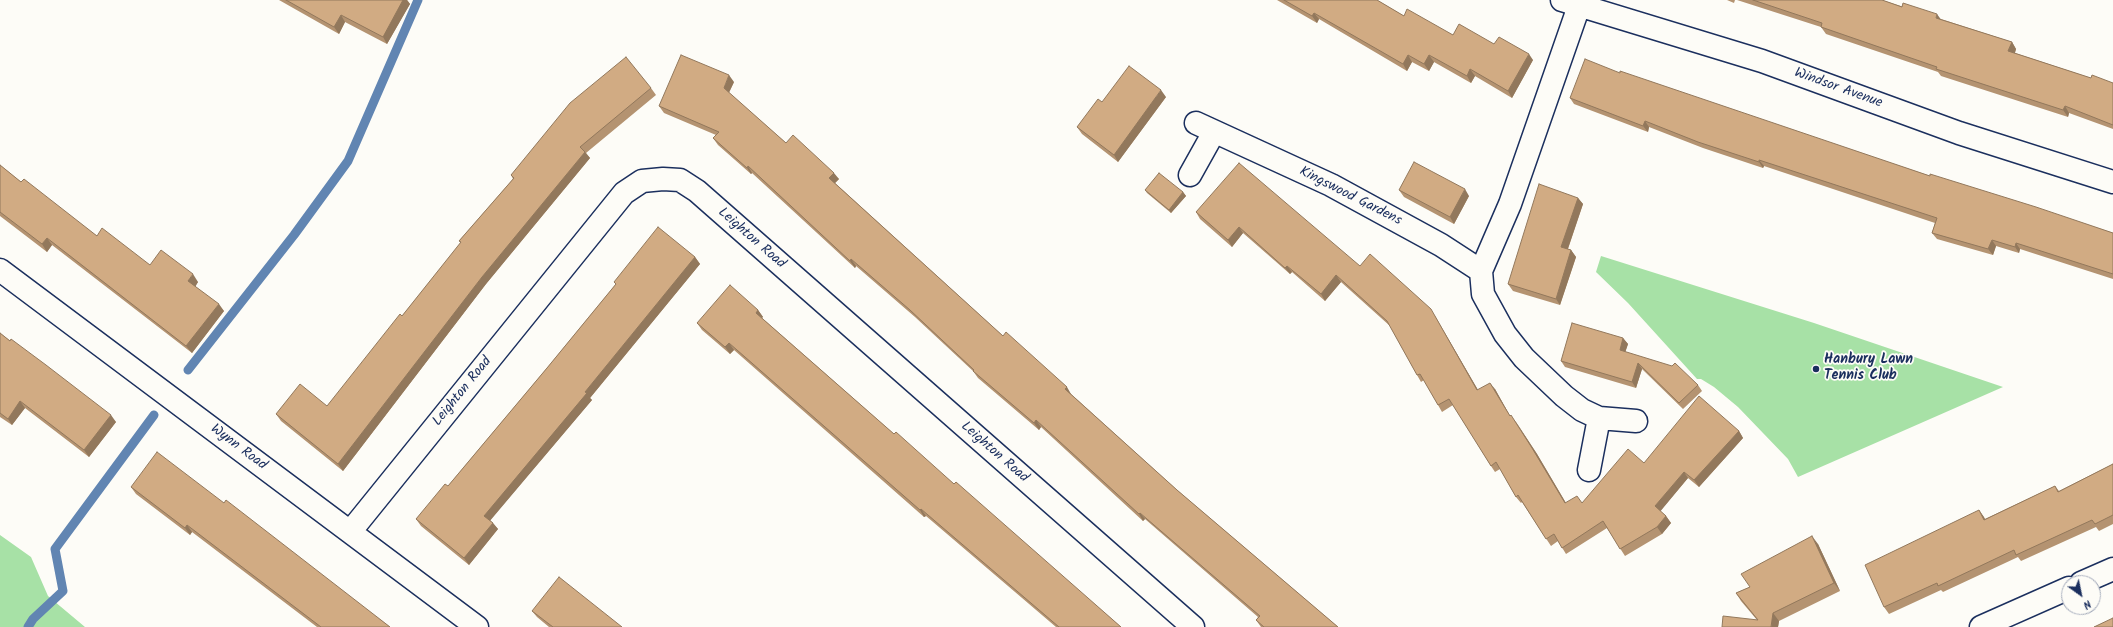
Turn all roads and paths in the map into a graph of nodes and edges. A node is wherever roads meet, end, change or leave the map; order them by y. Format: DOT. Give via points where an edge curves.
graph roads {
  1 [pos="1570,3"];
  2 [pos="1190,175"];
  3 [pos="2113,182"];
  4 [pos="0,270"];
  5 [pos="1481,270"];
  6 [pos="1599,418"];
  7 [pos="1636,421"];
  8 [pos="1589,470"];
  9 [pos="350,532"];
  10 [pos="2113,569"];
  11 [pos="2099,575"];
  12 [pos="2061,592"];
  13 [pos="477,627"];
  14 [pos="1193,627"];
  15 [pos="1981,627"];
  1 -- 3 [label="street, Windsor Avenue" via="1762,61 1959,133"];
  1 -- 5 [label="street" via="1510,204"];
  2 -- 5 [label="street, Kingswood Gardens" via="1205,128 1331,185 1441,245"];
  4 -- 9 [label="street, Wynn Road"];
  5 -- 6 [label="street" via="1483,294 1505,334 1524,358 1564,396 1582,410"];
  6 -- 7 [label="street"];
  6 -- 8 [label="street"];
  9 -- 13 [label="street, Wynn Road"];
  9 -- 14 [label="street, Leighton Road" via="624,193 642,182 663,178 680,180 696,191"];
  10 -- 11 [label="street"];
  12 -- 15 [label="street"];
}
